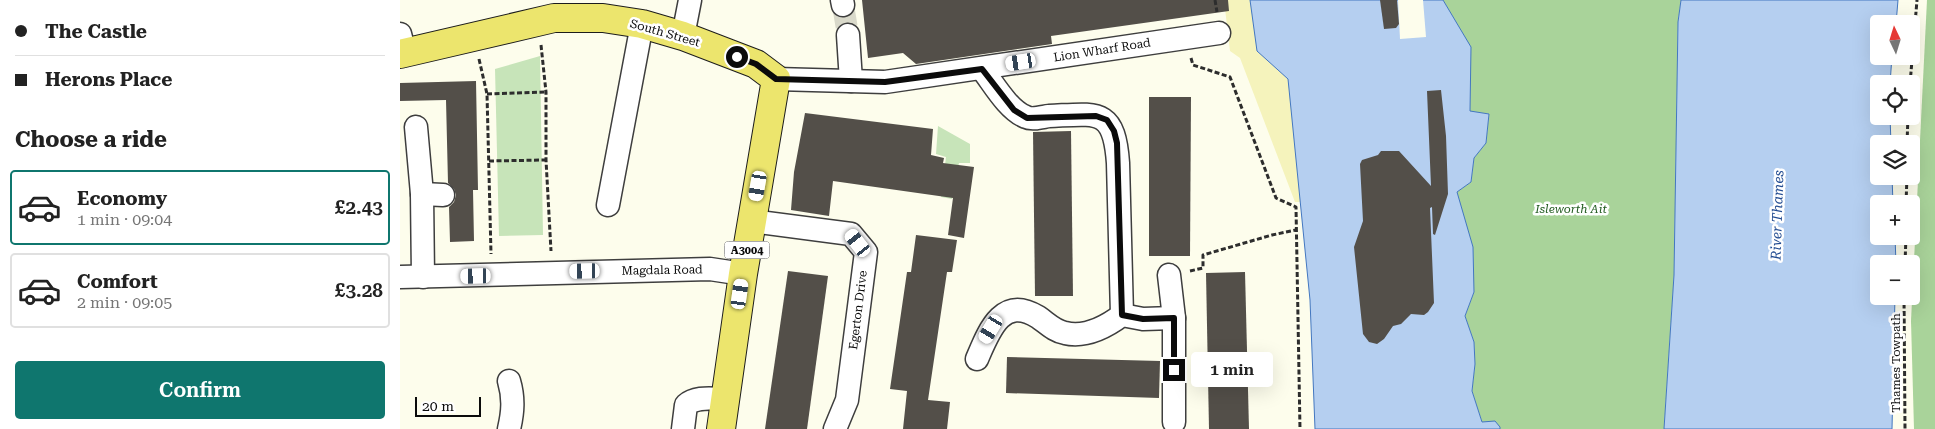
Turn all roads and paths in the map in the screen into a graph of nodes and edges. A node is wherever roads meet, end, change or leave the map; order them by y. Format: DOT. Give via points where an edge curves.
graph roads {
  1 [pos="690,0"];
  2 [pos="1917,0"];
  3 [pos="539,22"];
  4 [pos="642,24"];
  5 [pos="1219,33"];
  6 [pos="848,35"];
  7 [pos="474,36"];
  8 [pos="683,36"];
  9 [pos="402,47"];
  10 [pos="1189,51"];
  11 [pos="982,69"];
  12 [pos="1911,75"];
  13 [pos="776,79"];
  14 [pos="851,81"];
  15 [pos="546,92"];
  16 [pos="487,94"];
  17 [pos="416,127"];
  18 [pos="546,160"];
  19 [pos="489,161"];
  20 [pos="608,205"];
  21 [pos="752,221"];
  22 [pos="1296,230"];
  23 [pos="553,272"];
  24 [pos="743,274"];
  25 [pos="493,275"];
  26 [pos="1169,275"];
  27 [pos="400,277"];
  28 [pos="423,277"];
  29 [pos="1904,305"];
  30 [pos="1122,315"];
  31 [pos="1174,318"];
  32 [pos="978,359"];
  33 [pos="509,381"];
  34 [pos="725,399"];
  35 [pos="1174,422"];
  36 [pos="509,429"];
  37 [pos="683,429"];
  38 [pos="721,429"];
  39 [pos="835,429"];
  40 [pos="1300,429"];
  41 [pos="1905,429"];
  1 -- 8 [label="street"];
  2 -- 12 [label="path"];
  3 -- 4 [label="main road, South Street" via="554,18 589,18"];
  3 -- 7 [label="main road, South Street"];
  3 -- 15 [label="path"];
  4 -- 8 [label="main road, South Street"];
  4 -- 20 [label="street"];
  5 -- 11 [label="street, Lion Wharf Road"];
  6 -- 14 [label="street"];
  7 -- 9 [label="main road, South Street"];
  7 -- 16 [label="path"];
  8 -- 13 [label="main road, South Street" via="756,64"];
  10 -- 22 [label="path" via="1193,65 1230,77 1276,198 1296,207"];
  11 -- 14 [label="street, Lion Wharf Road" via="885,82"];
  11 -- 30 [label="street" via="1014,110 1027,118 1096,116 1107,120 1114,131 1118,163"];
  13 -- 14 [label="street, Lion Wharf Road"];
  13 -- 21 [label="main road, A3004"];
  15 -- 16 [label="path"];
  15 -- 18 [label="path"];
  16 -- 19 [label="path"];
  17 -- 28 [label="street" via="433,195"];
  18 -- 19 [label="path"];
  18 -- 23 [label="path"];
  19 -- 25 [label="path"];
  21 -- 24 [label="main road, A3004"];
  21 -- 39 [label="street, Egerton Drive" via="851,234 866,252 847,400"];
  22 -- 26 [label="path" via="1204,255 1203,268"];
  22 -- 40 [label="path"];
  23 -- 24 [label="street, Magdala Road" via="710,269"];
  23 -- 25 [label="street, Magdala Road"];
  24 -- 34 [label="main road, A3004"];
  25 -- 28 [label="street, Magdala Road"];
  26 -- 31 [label="street"];
  27 -- 28 [label="street, Magdala Road"];
  29 -- 41 [label="path, Thames Towpath"];
  30 -- 31 [label="street" via="1143,319"];
  30 -- 32 [label="street" via="1088,333 1066,333 1027,312 1013,310 996,320"];
  31 -- 35 [label="street"];
  33 -- 36 [label="street" via="513,412"];
  34 -- 37 [label="street" via="689,402"];
  34 -- 38 [label="main road, A3004"];
}
